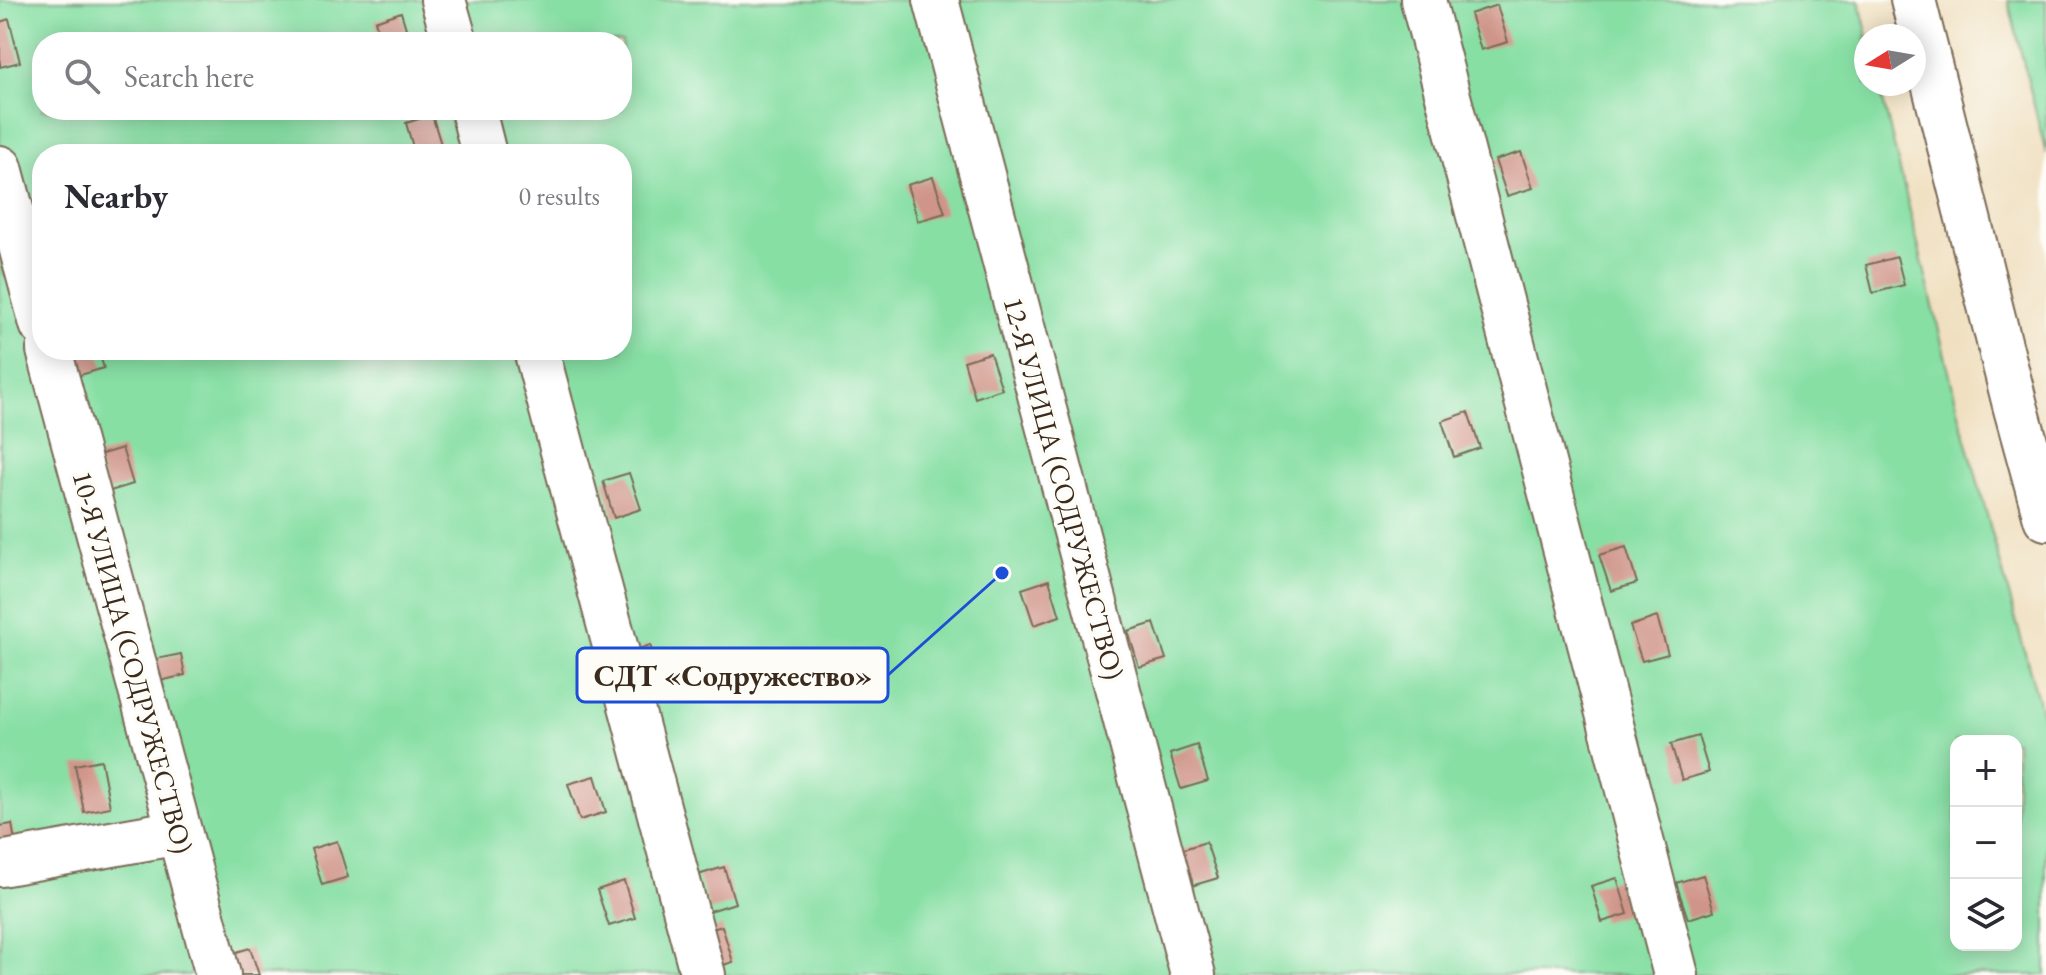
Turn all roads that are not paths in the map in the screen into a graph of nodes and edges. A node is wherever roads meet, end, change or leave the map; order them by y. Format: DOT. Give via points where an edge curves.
graph roads {
  1 [pos="443,0"];
  2 [pos="936,0"];
  3 [pos="1423,0"];
  4 [pos="1922,2"];
  5 [pos="452,32"];
  6 [pos="476,120"];
  7 [pos="482,144"];
  8 [pos="0,168"];
  9 [pos="32,287"];
  10 [pos="52,360"];
  11 [pos="539,360"];
  12 [pos="2031,402"];
  13 [pos="2046,518"];
  14 [pos="179,832"];
  15 [pos="0,864"];
  16 [pos="218,975"];
  17 [pos="703,975"];
  18 [pos="1193,975"];
  19 [pos="1676,975"];
  1 -- 5 [label="lane"];
  2 -- 18 [label="lane, 12-Я УЛИЦА (СОДРУЖЕСТВО)"];
  3 -- 19 [label="lane"];
  4 -- 12 [label="lane"];
  6 -- 7 [label="lane"];
  8 -- 9 [label="lane"];
  10 -- 14 [label="lane, 10-Я УЛИЦА (СОДРУЖЕСТВО)"];
  11 -- 17 [label="lane"];
  12 -- 13 [label="lane"];
  14 -- 15 [label="lane"];
  14 -- 16 [label="lane, 10-Я УЛИЦА (СОДРУЖЕСТВО)"];
}
